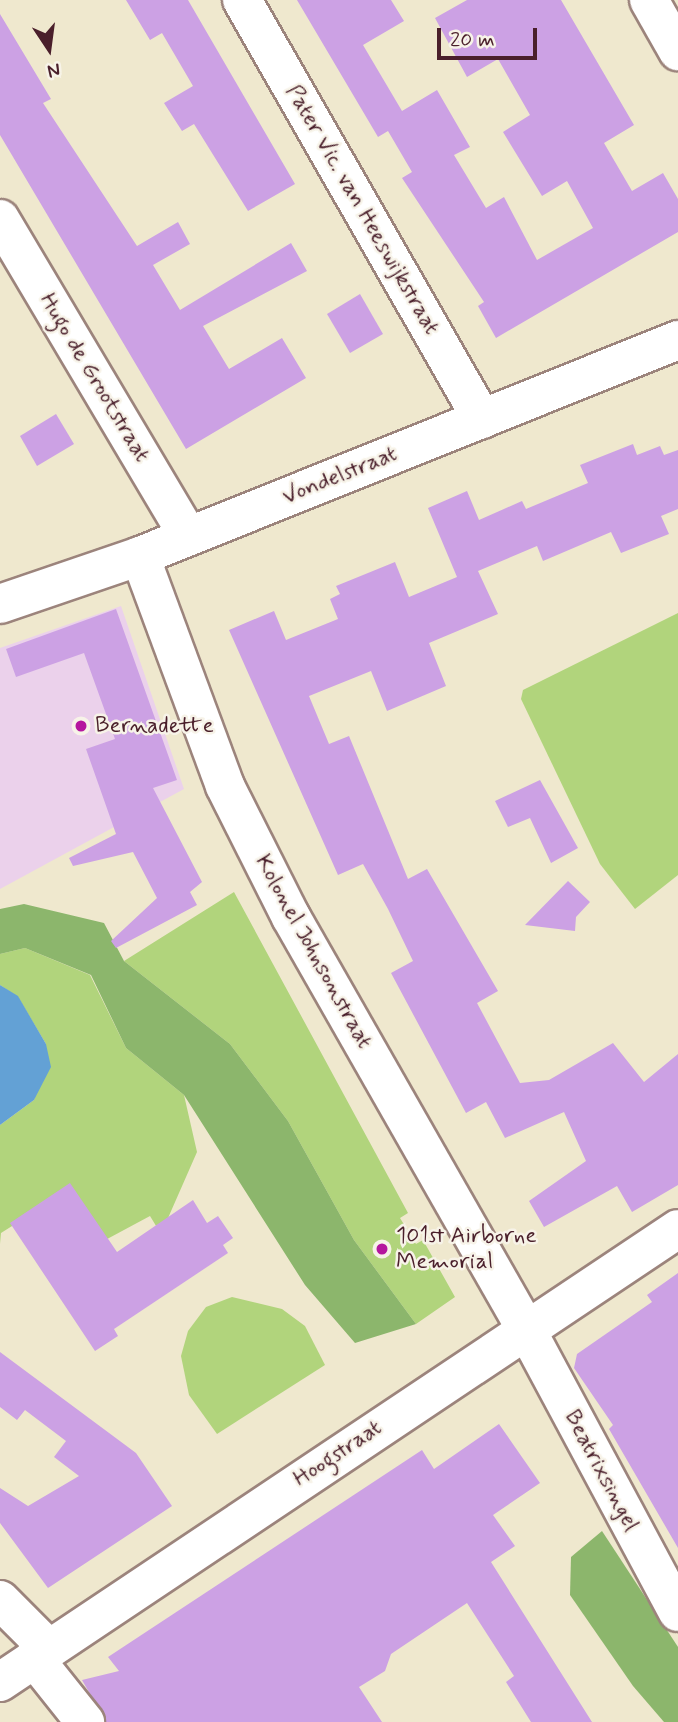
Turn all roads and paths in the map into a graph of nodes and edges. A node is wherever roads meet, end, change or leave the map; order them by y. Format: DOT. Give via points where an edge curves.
graph roads {
  1 [pos="242,0"];
  2 [pos="649,0"];
  3 [pos="678,51"];
  4 [pos="0,219"];
  5 [pos="678,340"];
  6 [pos="482,419"];
  7 [pos="188,537"];
  8 [pos="140,556"];
  9 [pos="0,604"];
  10 [pos="678,1229"];
  11 [pos="526,1329"];
  12 [pos="0,1600"];
  13 [pos="678,1612"];
  14 [pos="41,1653"];
  15 [pos="1,1682"];
  16 [pos="85,1722"];
  1 -- 6 [label="street, Pater Vic. van Heeswijkstraat"];
  2 -- 3 [label="street"];
  4 -- 7 [label="street, Hugo de Grootstraat"];
  5 -- 6 [label="street, Vondelstraat"];
  6 -- 7 [label="street, Vondelstraat"];
  7 -- 8 [label="street, Vondelstraat"];
  8 -- 9 [label="street, Vondelstraat"];
  8 -- 11 [label="street, Kolonel Johnsonstraat" via="231,798 291,917"];
  10 -- 11 [label="street, Hoogstraat"];
  11 -- 13 [label="street, Beatrixsingel"];
  11 -- 14 [label="street, Hoogstraat"];
  12 -- 14 [label="street"];
  14 -- 15 [label="street, Hoogstraat"];
  14 -- 16 [label="street"];
}
